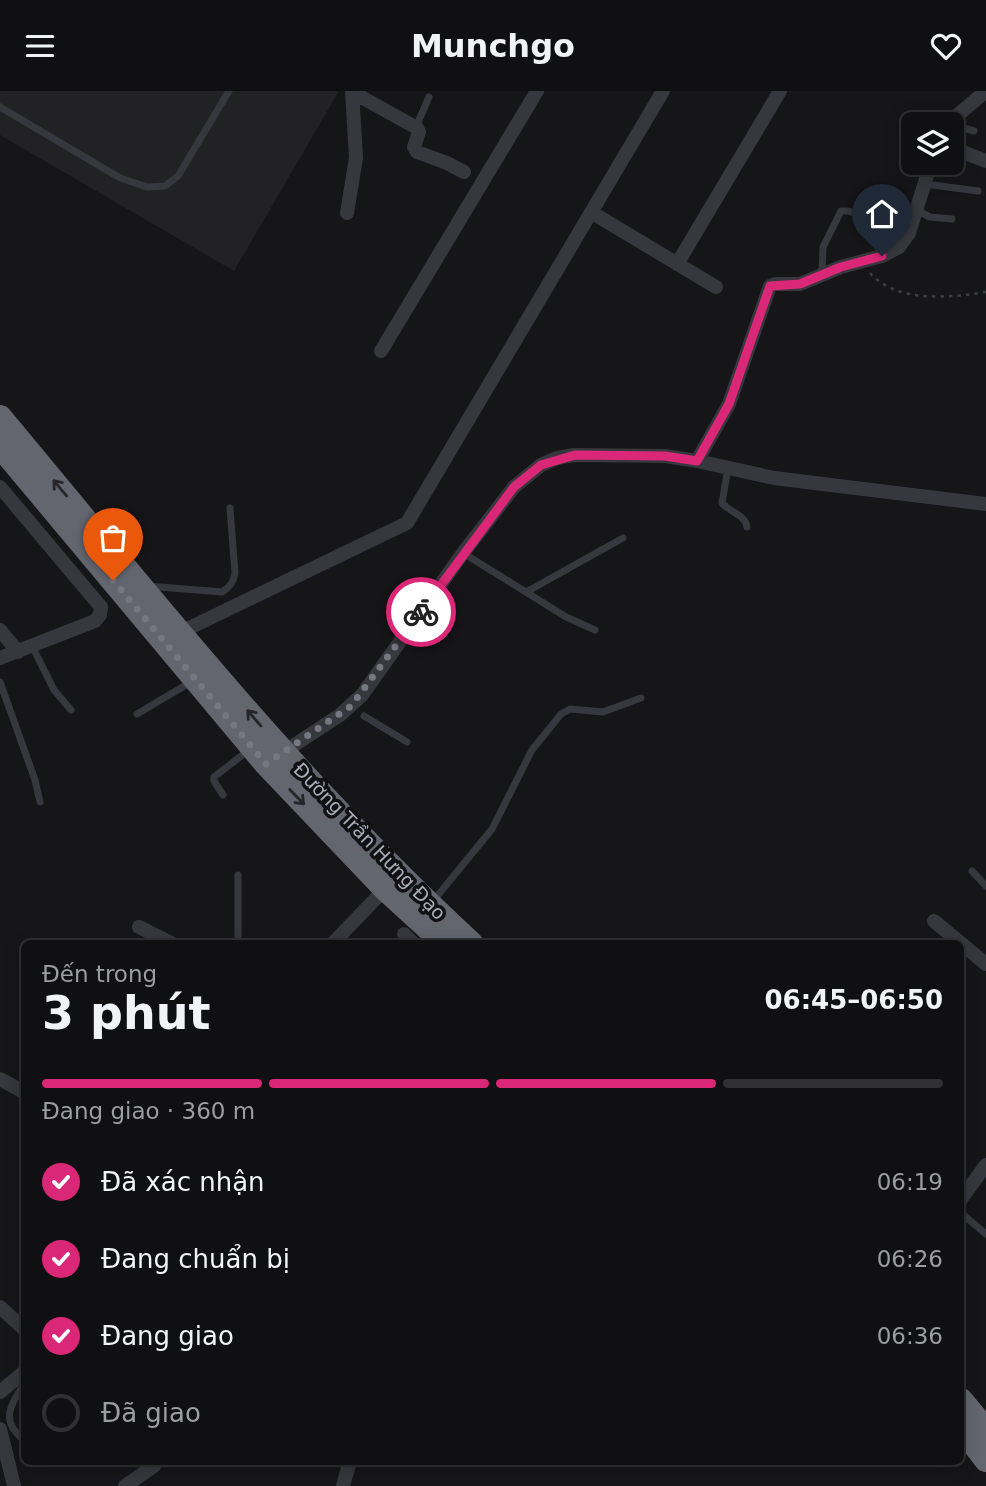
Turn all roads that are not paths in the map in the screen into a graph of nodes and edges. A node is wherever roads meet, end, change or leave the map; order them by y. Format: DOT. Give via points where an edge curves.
graph roads {
  1 [pos="229,91"];
  2 [pos="537,91"];
  3 [pos="663,91"];
  4 [pos="780,91"];
  5 [pos="986,91"];
  6 [pos="352,92"];
  7 [pos="429,97"];
  8 [pos="0,107"];
  9 [pos="964,112"];
  10 [pos="416,127"];
  11 [pos="964,128"];
  12 [pos="974,131"];
  13 [pos="964,153"];
  14 [pos="986,161"];
  15 [pos="464,172"];
  16 [pos="928,175"];
  17 [pos="925,184"];
  18 [pos="978,191"];
  19 [pos="916,210"];
  20 [pos="591,212"];
  21 [pos="347,213"];
  22 [pos="863,216"];
  23 [pos="952,219"];
  24 [pos="677,264"];
  25 [pos="822,274"];
  26 [pos="716,287"];
  27 [pos="381,351"];
  28 [pos="0,417"];
  29 [pos="0,446"];
  30 [pos="697,461"];
  31 [pos="728,468"];
  32 [pos="0,487"];
  33 [pos="986,504"];
  34 [pos="230,508"];
  35 [pos="747,527"];
  36 [pos="623,538"];
  37 [pos="463,553"];
  38 [pos="141,586"];
  39 [pos="528,591"];
  40 [pos="595,629"];
  41 [pos="0,630"];
  42 [pos="181,632"];
  43 [pos="25,649"];
  44 [pos="0,658"];
  45 [pos="196,678"];
  46 [pos="0,682"];
  47 [pos="641,698"];
  48 [pos="71,710"];
  49 [pos="358,711"];
  50 [pos="137,714"];
  51 [pos="407,742"];
  52 [pos="267,755"];
  53 [pos="223,795"];
  54 [pos="40,802"];
  55 [pos="972,871"];
  56 [pos="238,875"];
  57 [pos="986,886"];
  58 [pos="385,889"];
  59 [pos="430,905"];
  60 [pos="934,921"];
  61 [pos="139,927"];
  62 [pos="165,940"];
  63 [pos="238,940"];
  64 [pos="336,940"];
  65 [pos="441,940"];
  66 [pos="468,940"];
  67 [pos="957,940"];
  68 [pos="964,946"];
  69 [pos="986,964"];
  70 [pos="0,1079"];
  71 [pos="21,1090"];
  72 [pos="986,1165"];
  73 [pos="964,1195"];
  74 [pos="964,1216"];
  75 [pos="986,1234"];
  76 [pos="0,1307"];
  77 [pos="21,1326"];
  78 [pos="21,1374"];
  79 [pos="21,1389"];
  80 [pos="0,1392"];
  81 [pos="964,1404"];
  82 [pos="0,1429"];
  83 [pos="986,1430"];
  84 [pos="964,1431"];
  85 [pos="21,1437"];
  86 [pos="986,1459"];
  87 [pos="350,1465"];
  88 [pos="154,1466"];
  89 [pos="14,1486"];
  90 [pos="125,1486"];
  91 [pos="343,1486"];
  1 -- 8 [label="lane" via="178,177 165,186 147,187 120,178"];
  2 -- 27 [label="street"];
  3 -- 20 [label="street"];
  4 -- 24 [label="street"];
  5 -- 9 [label="street"];
  6 -- 10 [label="street"];
  6 -- 21 [label="street" via="356,158"];
  7 -- 10 [label="lane"];
  10 -- 15 [label="street" via="417,152"];
  11 -- 12 [label="lane"];
  13 -- 14 [label="street"];
  16 -- 17 [label="street"];
  17 -- 18 [label="lane"];
  17 -- 19 [label="street"];
  19 -- 23 [label="lane" via="930,218"];
  19 -- 25 [label="street" via="899,247"];
  20 -- 24 [label="street"];
  20 -- 42 [label="street" via="407,523"];
  22 -- 25 [label="lane" via="841,211 823,247"];
  24 -- 26 [label="street"];
  25 -- 30 [label="street" via="800,284 770,286 729,404"];
  38 -- 28 [label="highway, Đường Trần Hưng Đạo, one-way"];
  29 -- 45 [label="highway, Đường Trần Hưng Đạo"];
  30 -- 31 [label="street"];
  30 -- 37 [label="street" via="575,455 548,462 514,487"];
  31 -- 33 [label="street" via="774,478"];
  31 -- 35 [label="lane" via="722,503 742,517"];
  32 -- 43 [label="street" via="101,607 95,621"];
  34 -- 38 [label="lane" via="235,573 227,589"];
  36 -- 39 [label="lane"];
  37 -- 39 [label="lane"];
  37 -- 49 [label="street"];
  38 -- 42 [label="highway, Đường Trần Hưng Đạo"];
  39 -- 40 [label="lane" via="566,617"];
  41 -- 43 [label="street"];
  52 -- 42 [label="highway, Đường Trần Hưng Đạo, one-way"];
  43 -- 44 [label="street"];
  43 -- 48 [label="lane"];
  45 -- 50 [label="lane"];
  45 -- 52 [label="highway, Đường Trần Hưng Đạo"];
  46 -- 54 [label="lane"];
  47 -- 59 [label="lane" via="603,712 570,709 561,714 532,750 492,829"];
  49 -- 51 [label="lane"];
  49 -- 52 [label="street"];
  52 -- 53 [label="lane" via="215,777"];
  52 -- 58 [label="highway, Đường Trần Hưng Đạo, one-way"];
  52 -- 59 [label="highway, Đường Trần Hưng Đạo"];
  55 -- 57 [label="lane"];
  56 -- 63 [label="lane"];
  58 -- 64 [label="street"];
  58 -- 65 [label="highway, Đường Trần Hưng Đạo"];
  59 -- 66 [label="highway, Đường Trần Hưng Đạo"];
  60 -- 67 [label="street"];
  61 -- 62 [label="street"];
  68 -- 69 [label="street"];
  70 -- 71 [label="street"];
  72 -- 73 [label="street"];
  74 -- 75 [label="lane"];
  76 -- 77 [label="street"];
  78 -- 80 [label="street"];
  79 -- 85 [label="lane" via="8,1414"];
  81 -- 83 [label="highway"];
  82 -- 89 [label="street"];
  84 -- 86 [label="highway"];
  87 -- 91 [label="street"];
  88 -- 90 [label="street"];
}
